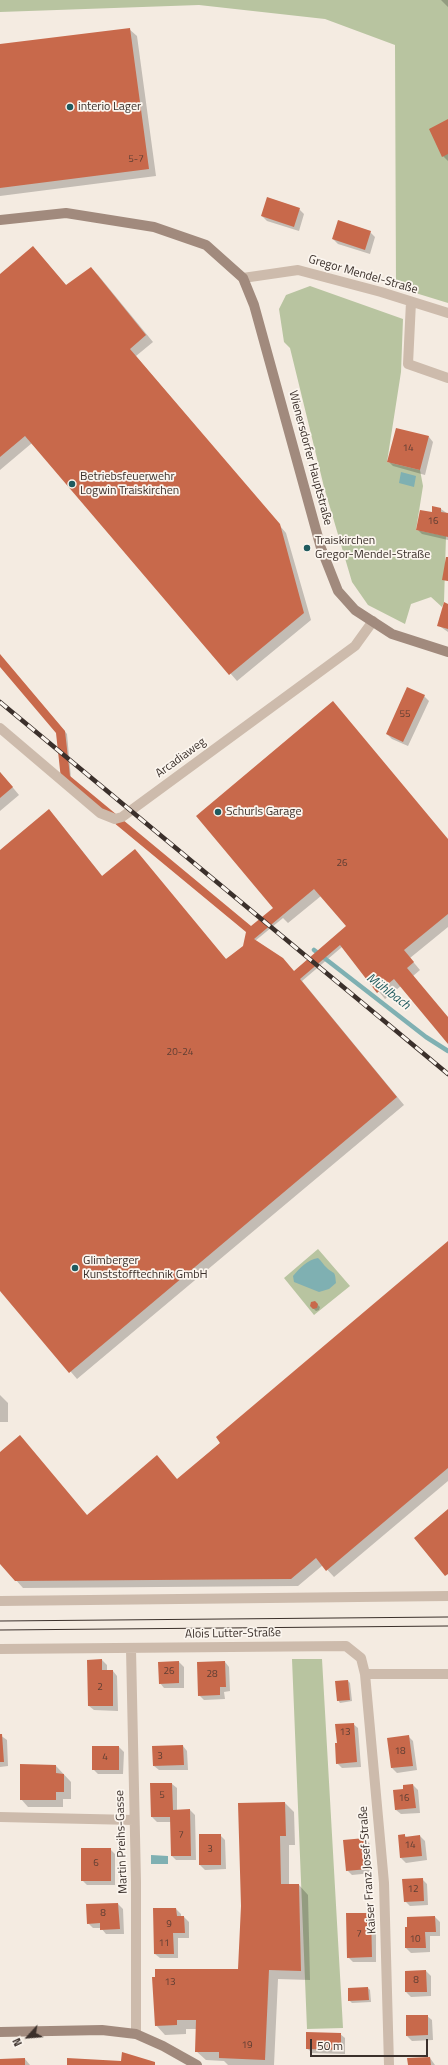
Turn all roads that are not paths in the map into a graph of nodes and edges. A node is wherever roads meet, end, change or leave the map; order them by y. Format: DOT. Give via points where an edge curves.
graph roads {
  1 [pos="0,220"];
  2 [pos="242,278"];
  3 [pos="410,302"];
  4 [pos="448,314"];
  5 [pos="448,378"];
  6 [pos="373,621"];
  7 [pos="448,652"];
  8 [pos="0,728"];
  9 [pos="448,1596"];
  10 [pos="0,1601"];
  11 [pos="0,1649"];
  12 [pos="131,1649"];
  13 [pos="365,1674"];
  14 [pos="448,1674"];
  15 [pos="0,1817"];
  16 [pos="134,1820"];
  17 [pos="0,2032"];
  18 [pos="136,2034"];
  19 [pos="197,2065"];
  20 [pos="389,2065"];
  1 -- 2 [label="street" via="66,213 154,227 206,245"];
  2 -- 3 [label="street, Gregor Mendel-Straße" via="298,270"];
  2 -- 6 [label="street, Wienersdorfer Hauptstraße" via="254,305 328,567 338,591 355,610"];
  3 -- 4 [label="street, Gregor Mendel-Straße"];
  3 -- 5 [label="street" via="408,364"];
  6 -- 7 [label="street, Wienersdorfer Hauptstraße" via="392,634"];
  6 -- 8 [label="street, Arcadiaweg" via="355,646 122,817 115,818 100,812"];
  9 -- 10 [label="street"];
  11 -- 12 [label="street, Alois Lutter-Straße"];
  12 -- 13 [label="street, Alois Lutter-Straße" via="346,1646 361,1658"];
  12 -- 16 [label="street, Martin Preihs-Gasse"];
  13 -- 14 [label="street"];
  13 -- 20 [label="street, Kaiser Franz Josef-Straße" via="384,1883"];
  15 -- 16 [label="street"];
  16 -- 18 [label="street, Martin Preihs-Gasse"];
  17 -- 18 [label="street" via="102,2030"];
  18 -- 19 [label="street"];
}
